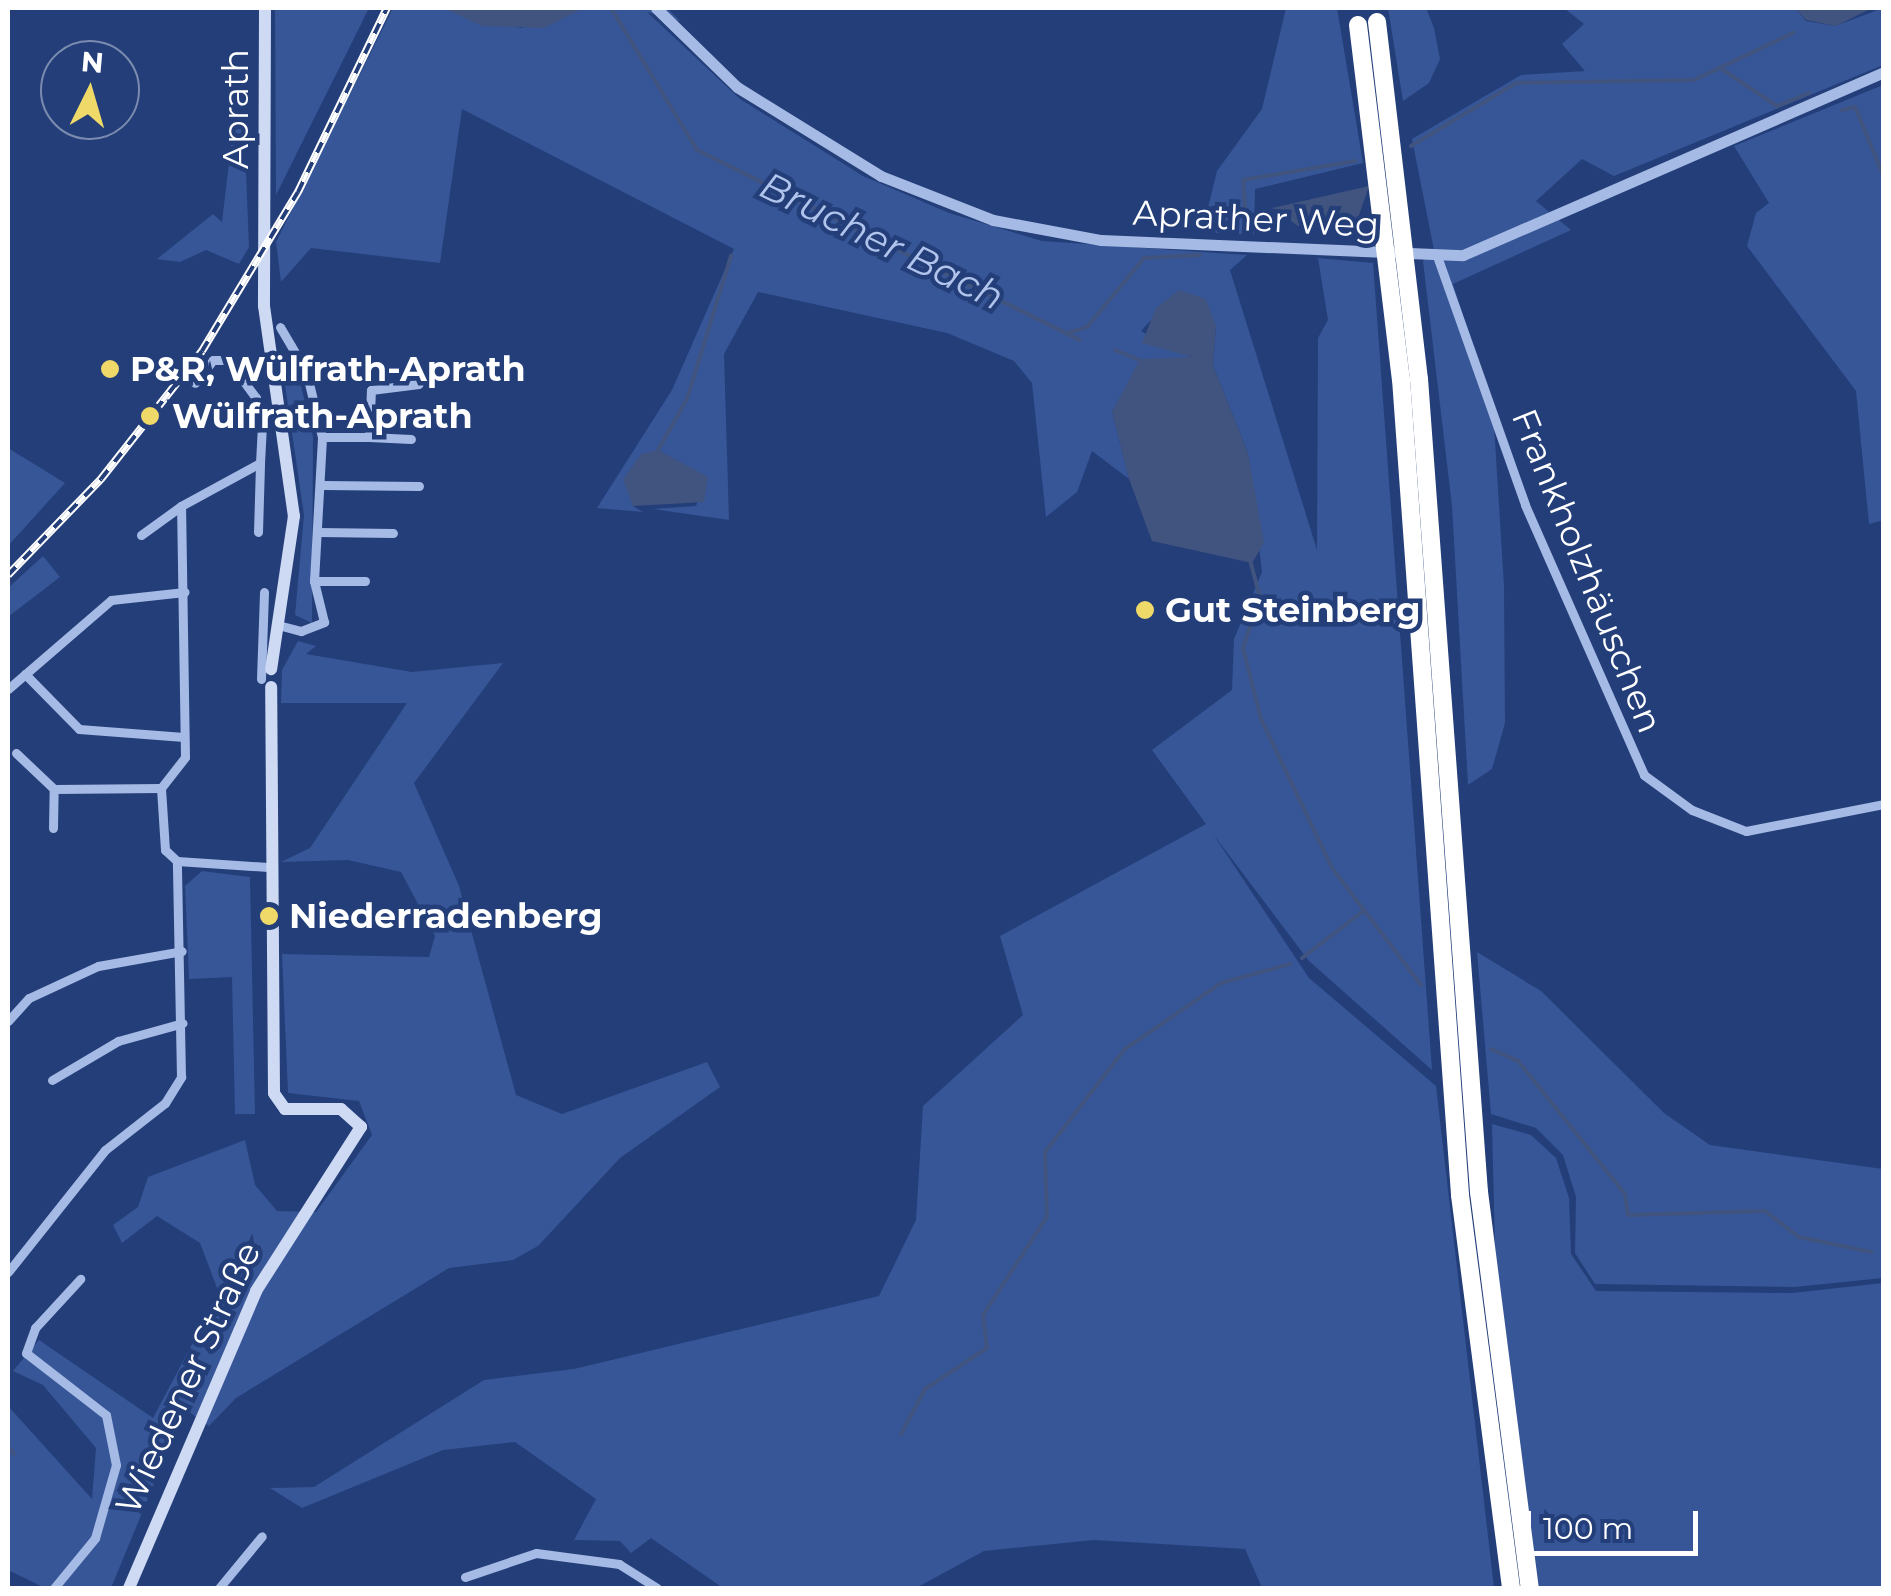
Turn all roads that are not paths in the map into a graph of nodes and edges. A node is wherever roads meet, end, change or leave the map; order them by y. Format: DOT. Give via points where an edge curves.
graph roads {
  1 [pos="265,8"];
  2 [pos="656,8"];
  3 [pos="1366,16"];
  4 [pos="1884,72"];
  5 [pos="266,211"];
  6 [pos="1437,256"];
  7 [pos="280,328"];
  8 [pos="196,384"];
  9 [pos="419,384"];
  10 [pos="322,436"];
  11 [pos="368,437"];
  12 [pos="411,439"];
  13 [pos="260,463"];
  14 [pos="323,485"];
  15 [pos="419,486"];
  16 [pos="181,506"];
  17 [pos="258,532"];
  18 [pos="319,532"];
  19 [pos="141,534"];
  20 [pos="393,534"];
  21 [pos="314,581"];
  22 [pos="365,581"];
  23 [pos="185,592"];
  24 [pos="264,592"];
  25 [pos="278,626"];
  26 [pos="25,674"];
  27 [pos="266,674"];
  28 [pos="8,689"];
  29 [pos="184,737"];
  30 [pos="16,753"];
  31 [pos="162,788"];
  32 [pos="54,789"];
  33 [pos="1884,804"];
  34 [pos="53,828"];
  35 [pos="177,862"];
  36 [pos="268,867"];
  37 [pos="182,951"];
  38 [pos="8,1021"];
  39 [pos="183,1023"];
  40 [pos="52,1080"];
  41 [pos="1469,1194"];
  42 [pos="8,1272"];
  43 [pos="80,1279"];
  44 [pos="262,1536"];
  45 [pos="465,1577"];
  46 [pos="54,1588"];
  47 [pos="129,1588"];
  48 [pos="219,1588"];
  49 [pos="657,1588"];
  50 [pos="1511,1588"];
  51 [pos="1530,1588"];
  1 -- 5 [label="main road, Aprath"];
  2 -- 6 [label="street, Aprather Weg" via="766,109 881,176 993,220 1068,238"];
  3 -- 41 [label="highway, bridge" via="1410,379"];
  4 -- 6 [label="street, Aprather Weg" via="1463,255"];
  5 -- 25 [label="main road, Wiedener Straße" via="266,324 293,477"];
  6 -- 33 [label="street, Frankholzhäuschen" via="1525,506 1644,775 1692,810 1746,831"];
  7 -- 10 [label="street" via="306,371"];
  8 -- 13 [label="street" via="216,358 233,364 256,398"];
  9 -- 11 [label="street" via="370,390"];
  10 -- 11 [label="street"];
  10 -- 14 [label="street"];
  11 -- 12 [label="street"];
  13 -- 16 [label="street"];
  13 -- 17 [label="street"];
  14 -- 15 [label="street"];
  14 -- 18 [label="street"];
  16 -- 19 [label="street"];
  16 -- 23 [label="street"];
  18 -- 20 [label="street"];
  18 -- 21 [label="street"];
  21 -- 22 [label="street"];
  21 -- 25 [label="street" via="324,622 301,631"];
  23 -- 26 [label="street" via="111,600"];
  23 -- 29 [label="street"];
  24 -- 27 [label="street"];
  25 -- 27 [label="main road, Wiedener Straße"];
  26 -- 28 [label="street"];
  26 -- 29 [label="street" via="79,729"];
  27 -- 36 [label="main road, Wiedener Straße"];
  29 -- 31 [label="street" via="184,757"];
  30 -- 32 [label="street"];
  31 -- 32 [label="street"];
  31 -- 35 [label="street" via="165,850"];
  32 -- 34 [label="street"];
  35 -- 36 [label="street"];
  35 -- 37 [label="street"];
  36 -- 47 [label="main road, Wiedener Straße" via="274,1093 285,1109 342,1109 361,1126 256,1291"];
  37 -- 38 [label="street" via="98,966 29,998"];
  37 -- 39 [label="street"];
  39 -- 40 [label="street" via="118,1040"];
  39 -- 42 [label="street" via="175,1091 105,1150"];
  41 -- 50 [label="highway"];
  41 -- 51 [label="highway"];
  43 -- 46 [label="street" via="35,1328 26,1353 106,1415 116,1466 95,1538"];
  44 -- 48 [label="street"];
  45 -- 49 [label="street" via="536,1553 619,1564"];
}
